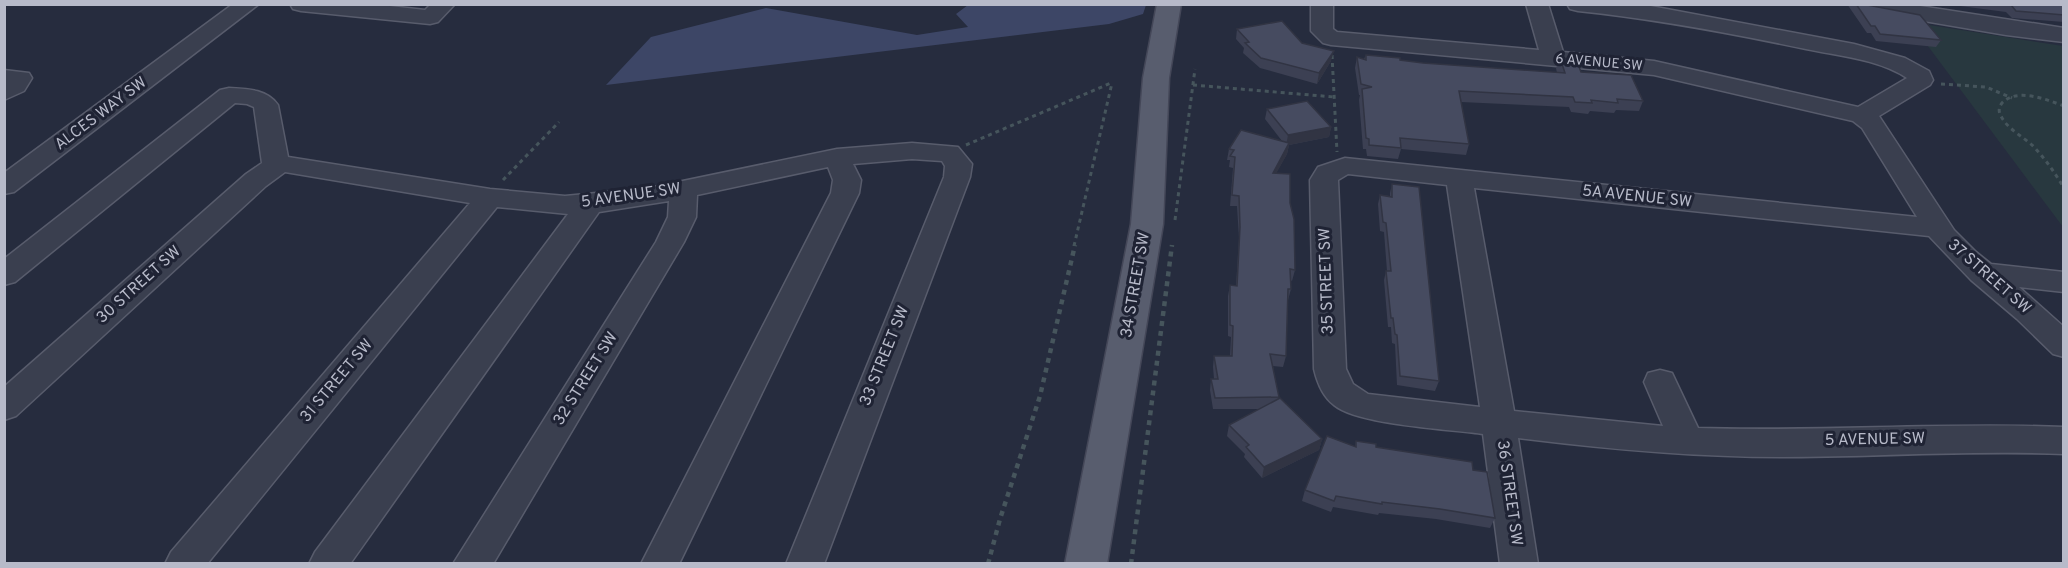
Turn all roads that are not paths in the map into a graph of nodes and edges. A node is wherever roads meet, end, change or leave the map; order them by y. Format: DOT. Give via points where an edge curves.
graph roads {
  1 [pos="248,4"];
  2 [pos="301,4"];
  3 [pos="444,4"];
  4 [pos="1169,4"];
  5 [pos="1322,4"];
  6 [pos="1537,4"];
  7 [pos="1578,4"];
  8 [pos="1865,4"];
  9 [pos="1986,4"];
  10 [pos="2006,28"];
  11 [pos="2064,35"];
  12 [pos="1553,58"];
  13 [pos="4,77"];
  14 [pos="4,93"];
  15 [pos="1862,115"];
  16 [pos="950,153"];
  17 [pos="837,157"];
  18 [pos="276,166"];
  19 [pos="1337,168"];
  20 [pos="1459,178"];
  21 [pos="4,186"];
  22 [pos="684,189"];
  23 [pos="488,198"];
  24 [pos="590,204"];
  25 [pos="1936,228"];
  26 [pos="1981,273"];
  27 [pos="4,275"];
  28 [pos="2064,282"];
  29 [pos="2064,346"];
  30 [pos="1660,382"];
  31 [pos="1344,396"];
  32 [pos="4,407"];
  33 [pos="1499,423"];
  34 [pos="1687,441"];
  35 [pos="2064,441"];
  36 [pos="184,564"];
  37 [pos="328,564"];
  38 [pos="472,564"];
  39 [pos="660,564"];
  40 [pos="805,564"];
  41 [pos="1086,564"];
  42 [pos="1519,564"];
  1 -- 21 [label="street, ALCES WAY SW"];
  2 -- 3 [label="street" via="430,17"];
  4 -- 41 [label="main road, 34 STREET SW" via="1156,78 1147,224"];
  5 -- 12 [label="street, 6 AVENUE SW" via="1322,31 1331,38"];
  6 -- 12 [label="street"];
  7 -- 15 [label="street" via="1662,14 1839,49 1895,64 1920,76 1921,80"];
  8 -- 10 [label="street"];
  9 -- 10 [label="street"];
  10 -- 11 [label="street"];
  12 -- 15 [label="street, 6 AVENUE SW" via="1674,71"];
  13 -- 14 [label="street" via="20,78"];
  15 -- 25 [label="street, 37 STREET SW" via="1872,123"];
  16 -- 17 [label="street, 5 AVENUE SW" via="912,151"];
  16 -- 40 [label="street, 33 STREET SW" via="958,160 957,177"];
  17 -- 22 [label="street, 5 AVENUE SW"];
  17 -- 39 [label="street" via="847,180 845,193"];
  18 -- 23 [label="street, 5 AVENUE SW" via="292,164"];
  18 -- 27 [label="street" via="266,105 252,97 229,95"];
  18 -- 32 [label="street, 30 STREET SW"];
  19 -- 20 [label="street, 5A AVENUE SW"];
  19 -- 31 [label="street, 35 STREET SW" via="1327,173 1324,180 1330,369"];
  20 -- 25 [label="street, 5A AVENUE SW"];
  20 -- 33 [label="street, 36 STREET SW"];
  22 -- 24 [label="street, 5 AVENUE SW"];
  22 -- 38 [label="street, 32 STREET SW" via="682,217 670,242"];
  23 -- 24 [label="street, 5 AVENUE SW"];
  23 -- 36 [label="street, 31 STREET SW"];
  24 -- 37 [label="street"];
  25 -- 26 [label="street, 37 STREET SW"];
  26 -- 28 [label="street"];
  26 -- 29 [label="street, 37 STREET SW"];
  30 -- 34 [label="street"];
  31 -- 33 [label="street, 5 AVENUE SW" via="1365,406"];
  33 -- 34 [label="street, 5 AVENUE SW"];
  33 -- 42 [label="street, 36 STREET SW"];
  34 -- 35 [label="street, 5 AVENUE SW"];
}
